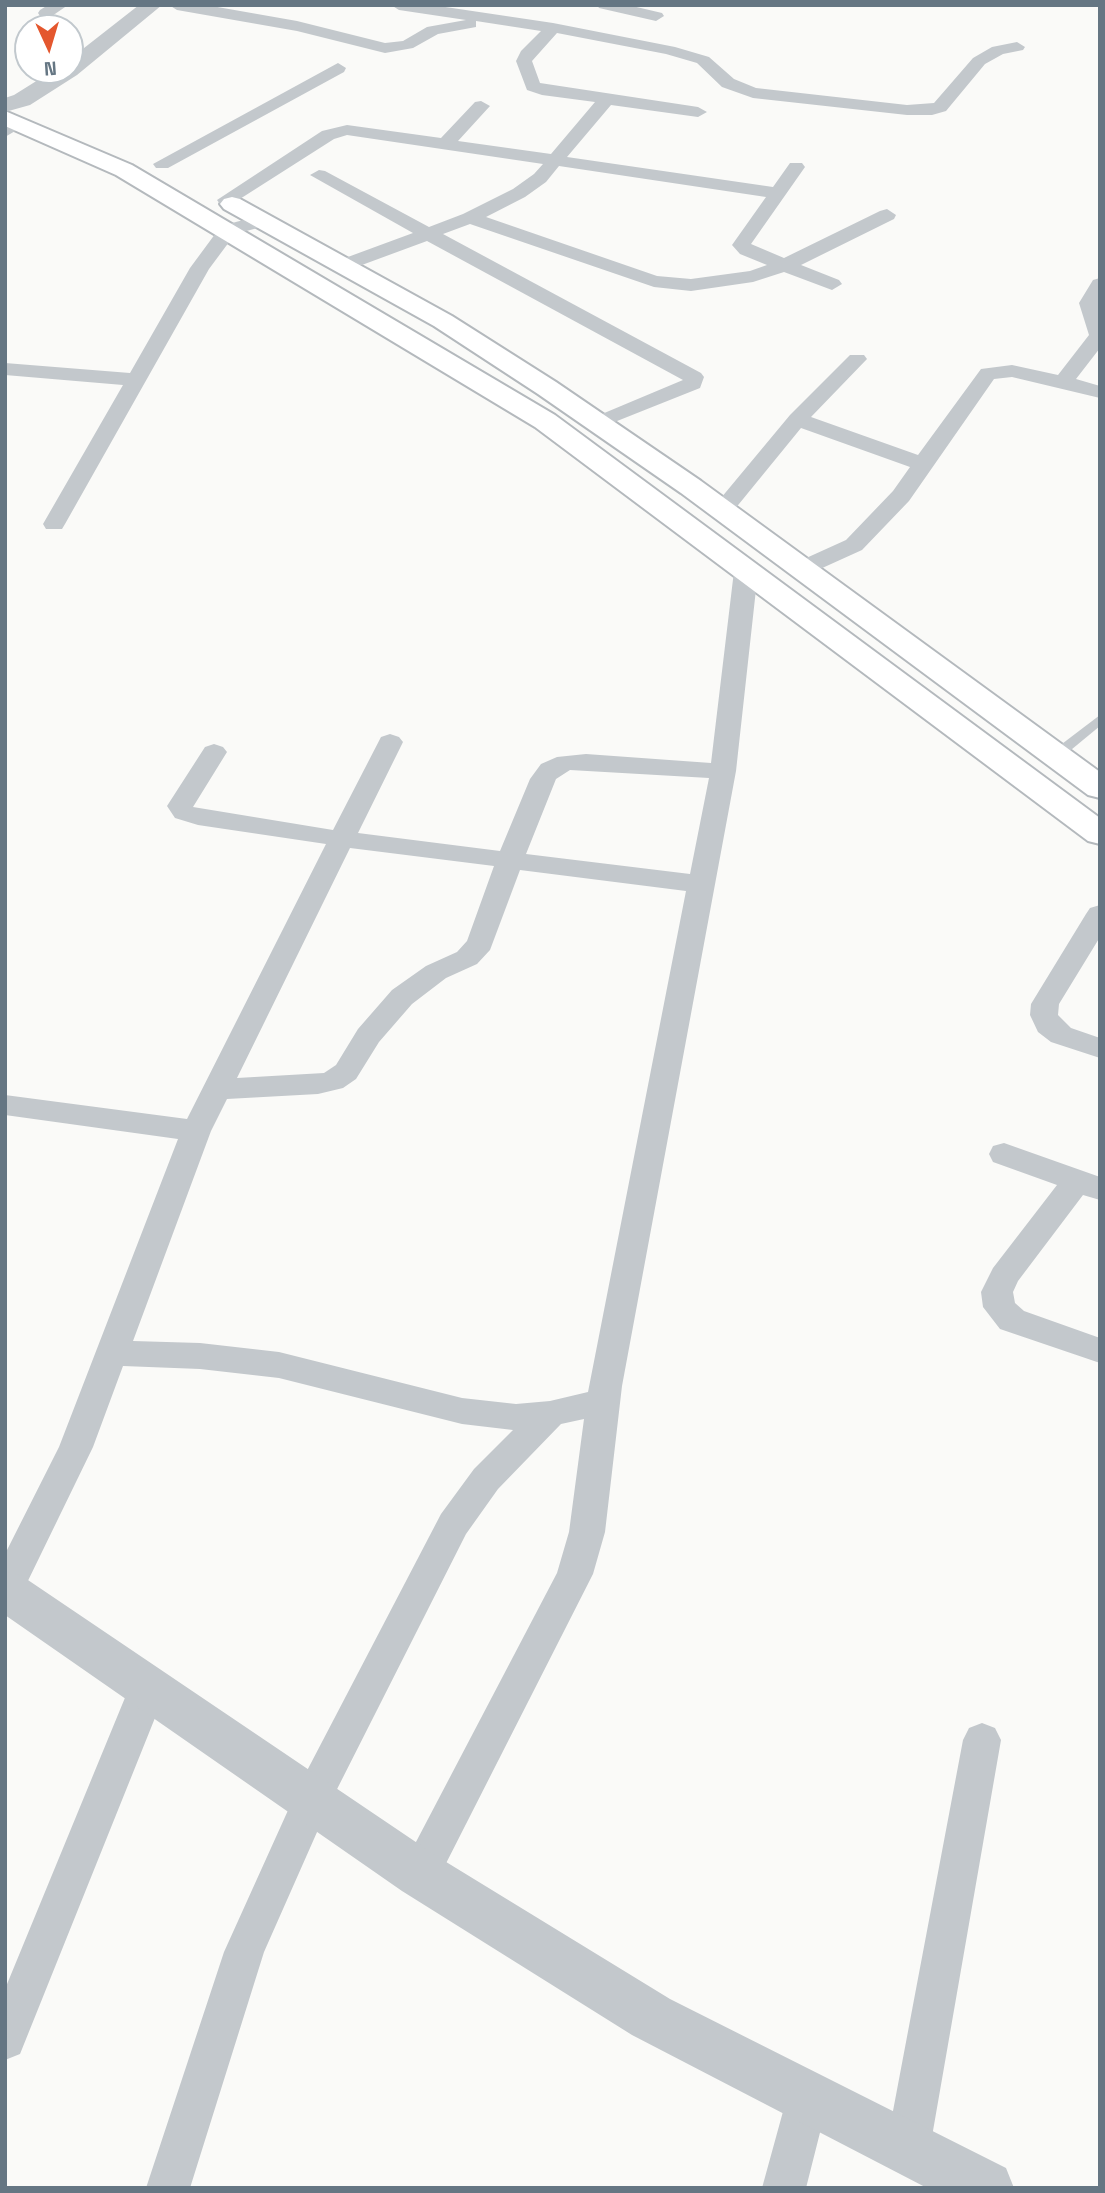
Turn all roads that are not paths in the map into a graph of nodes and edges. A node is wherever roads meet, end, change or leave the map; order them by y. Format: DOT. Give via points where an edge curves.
graph roads {
  1 [pos="152,5"];
  2 [pos="177,5"];
  3 [pos="399,5"];
  4 [pos="605,5"];
  5 [pos="656,16"];
  6 [pos="502,21"];
  7 [pos="553,28"];
  8 [pos="1017,47"];
  9 [pos="84,58"];
  10 [pos="338,68"];
  11 [pos="49,84"];
  12 [pos="607,99"];
  13 [pos="481,106"];
  14 [pos="10,112"];
  15 [pos="52,112"];
  16 [pos="698,112"];
  17 [pos="118,142"];
  18 [pos="444,145"];
  19 [pos="553,161"];
  20 [pos="162,164"];
  21 [pos="796,167"];
  22 [pos="319,175"];
  23 [pos="183,176"];
  24 [pos="205,188"];
  25 [pos="779,193"];
  26 [pos="226,200"];
  27 [pos="887,215"];
  28 [pos="470,218"];
  29 [pos="262,221"];
  30 [pos="228,230"];
  31 [pos="429,233"];
  32 [pos="344,265"];
  33 [pos="785,265"];
  34 [pos="832,284"];
  35 [pos="1100,284"];
  36 [pos="1099,335"];
  37 [pos="857,359"];
  38 [pos="5,369"];
  39 [pos="136,380"];
  40 [pos="1063,382"];
  41 [pos="1100,392"];
  42 [pos="797,419"];
  43 [pos="597,423"];
  44 [pos="922,464"];
  45 [pos="722,510"];
  46 [pos="54,524"];
  47 [pos="801,569"];
  48 [pos="746,571"];
  49 [pos="1100,719"];
  50 [pos="390,742"];
  51 [pos="215,752"];
  52 [pos="1055,755"];
  53 [pos="723,771"];
  54 [pos="1100,788"];
  55 [pos="1100,834"];
  56 [pos="344,839"];
  57 [pos="510,860"];
  58 [pos="700,884"];
  59 [pos="1100,914"];
  60 [pos="1100,1048"];
  61 [pos="217,1089"];
  62 [pos="5,1105"];
  63 [pos="196,1131"];
  64 [pos="1004,1154"];
  65 [pos="1089,1185"];
  66 [pos="1100,1351"];
  67 [pos="112,1353"];
  68 [pos="603,1401"];
  69 [pos="550,1414"];
  70 [pos="5,1590"];
  71 [pos="148,1688"];
  72 [pos="982,1740"];
  73 [pos="313,1798"];
  74 [pos="420,1874"];
  75 [pos="5,2040"];
  76 [pos="808,2097"];
  77 [pos="908,2148"];
  78 [pos="169,2188"];
  79 [pos="783,2188"];
  80 [pos="986,2188"];
  1 -- 9 [label="street"];
  2 -- 6 [label="street" via="297,26 386,48 407,45 433,30"];
  3 -- 6 [label="street"];
  4 -- 5 [label="street"];
  6 -- 7 [label="street"];
  7 -- 8 [label="street" via="690,55 703,60 728,83 753,93 922,111 940,107 989,54"];
  7 -- 12 [label="street" via="524,61 533,86"];
  10 -- 20 [label="street"];
  11 -- 14 [label="street"];
  12 -- 16 [label="street"];
  12 -- 19 [label="street"];
  13 -- 18 [label="street"];
  14 -- 15 [label="highway"];
  14 -- 30 [label="highway"];
  17 -- 20 [label="highway"];
  18 -- 19 [label="street"];
  18 -- 26 [label="street" via="359,130 337,131"];
  19 -- 25 [label="street"];
  19 -- 28 [label="street" via="519,193"];
  20 -- 23 [label="highway"];
  21 -- 25 [label="street"];
  22 -- 31 [label="street"];
  24 -- 26 [label="highway"];
  25 -- 33 [label="street" via="741,245"];
  26 -- 29 [label="highway"];
  27 -- 33 [label="street"];
  28 -- 31 [label="street"];
  28 -- 33 [label="street" via="671,284 753,276"];
  29 -- 30 [label="street"];
  29 -- 32 [label="highway"];
  30 -- 39 [label="street" via="200,268"];
  30 -- 48 [label="highway" via="545,421"];
  31 -- 32 [label="street"];
  31 -- 43 [label="street" via="694,377 693,384"];
  32 -- 43 [label="highway" via="443,321"];
  33 -- 34 [label="street"];
  35 -- 36 [label="street" via="1089,303"];
  36 -- 40 [label="street"];
  37 -- 42 [label="street"];
  38 -- 39 [label="street"];
  39 -- 46 [label="street"];
  40 -- 41 [label="street"];
  40 -- 44 [label="street" via="1012,371 988,373"];
  42 -- 44 [label="street"];
  42 -- 45 [label="street"];
  43 -- 45 [label="highway"];
  44 -- 47 [label="street" via="901,496 854,545"];
  45 -- 47 [label="highway"];
  47 -- 52 [label="highway"];
  48 -- 53 [label="street"];
  48 -- 55 [label="highway"];
  49 -- 52 [label="lane"];
  50 -- 56 [label="street"];
  51 -- 56 [label="street" via="183,799 180,806 184,812"];
  52 -- 54 [label="highway"];
  53 -- 57 [label="street" via="566,762 550,769 543,779"];
  53 -- 58 [label="street"];
  56 -- 57 [label="street"];
  56 -- 61 [label="street"];
  57 -- 58 [label="street"];
  57 -- 61 [label="street" via="480,944 467,958 436,972 402,997 346,1072 318,1084"];
  58 -- 68 [label="street"];
  59 -- 60 [label="street" via="1045,1004 1044,1015 1048,1026 1061,1035"];
  61 -- 63 [label="street"];
  62 -- 63 [label="street"];
  63 -- 67 [label="street"];
  64 -- 65 [label="street"];
  65 -- 66 [label="street" via="1004,1276 997,1292 999,1307 1012,1320"];
  67 -- 69 [label="street" via="279,1365 462,1411 516,1417"];
  67 -- 70 [label="street" via="76,1447"];
  68 -- 69 [label="street"];
  68 -- 74 [label="street" via="587,1532 575,1574"];
  69 -- 73 [label="street" via="486,1479 453,1524"];
  70 -- 71 [label="street"];
  71 -- 73 [label="street"];
  71 -- 75 [label="street"];
  72 -- 77 [label="street"];
  73 -- 74 [label="street"];
  73 -- 78 [label="street" via="244,1951"];
  74 -- 76 [label="street" via="651,2017"];
  76 -- 77 [label="street"];
  76 -- 79 [label="street"];
  77 -- 80 [label="street"];
}
